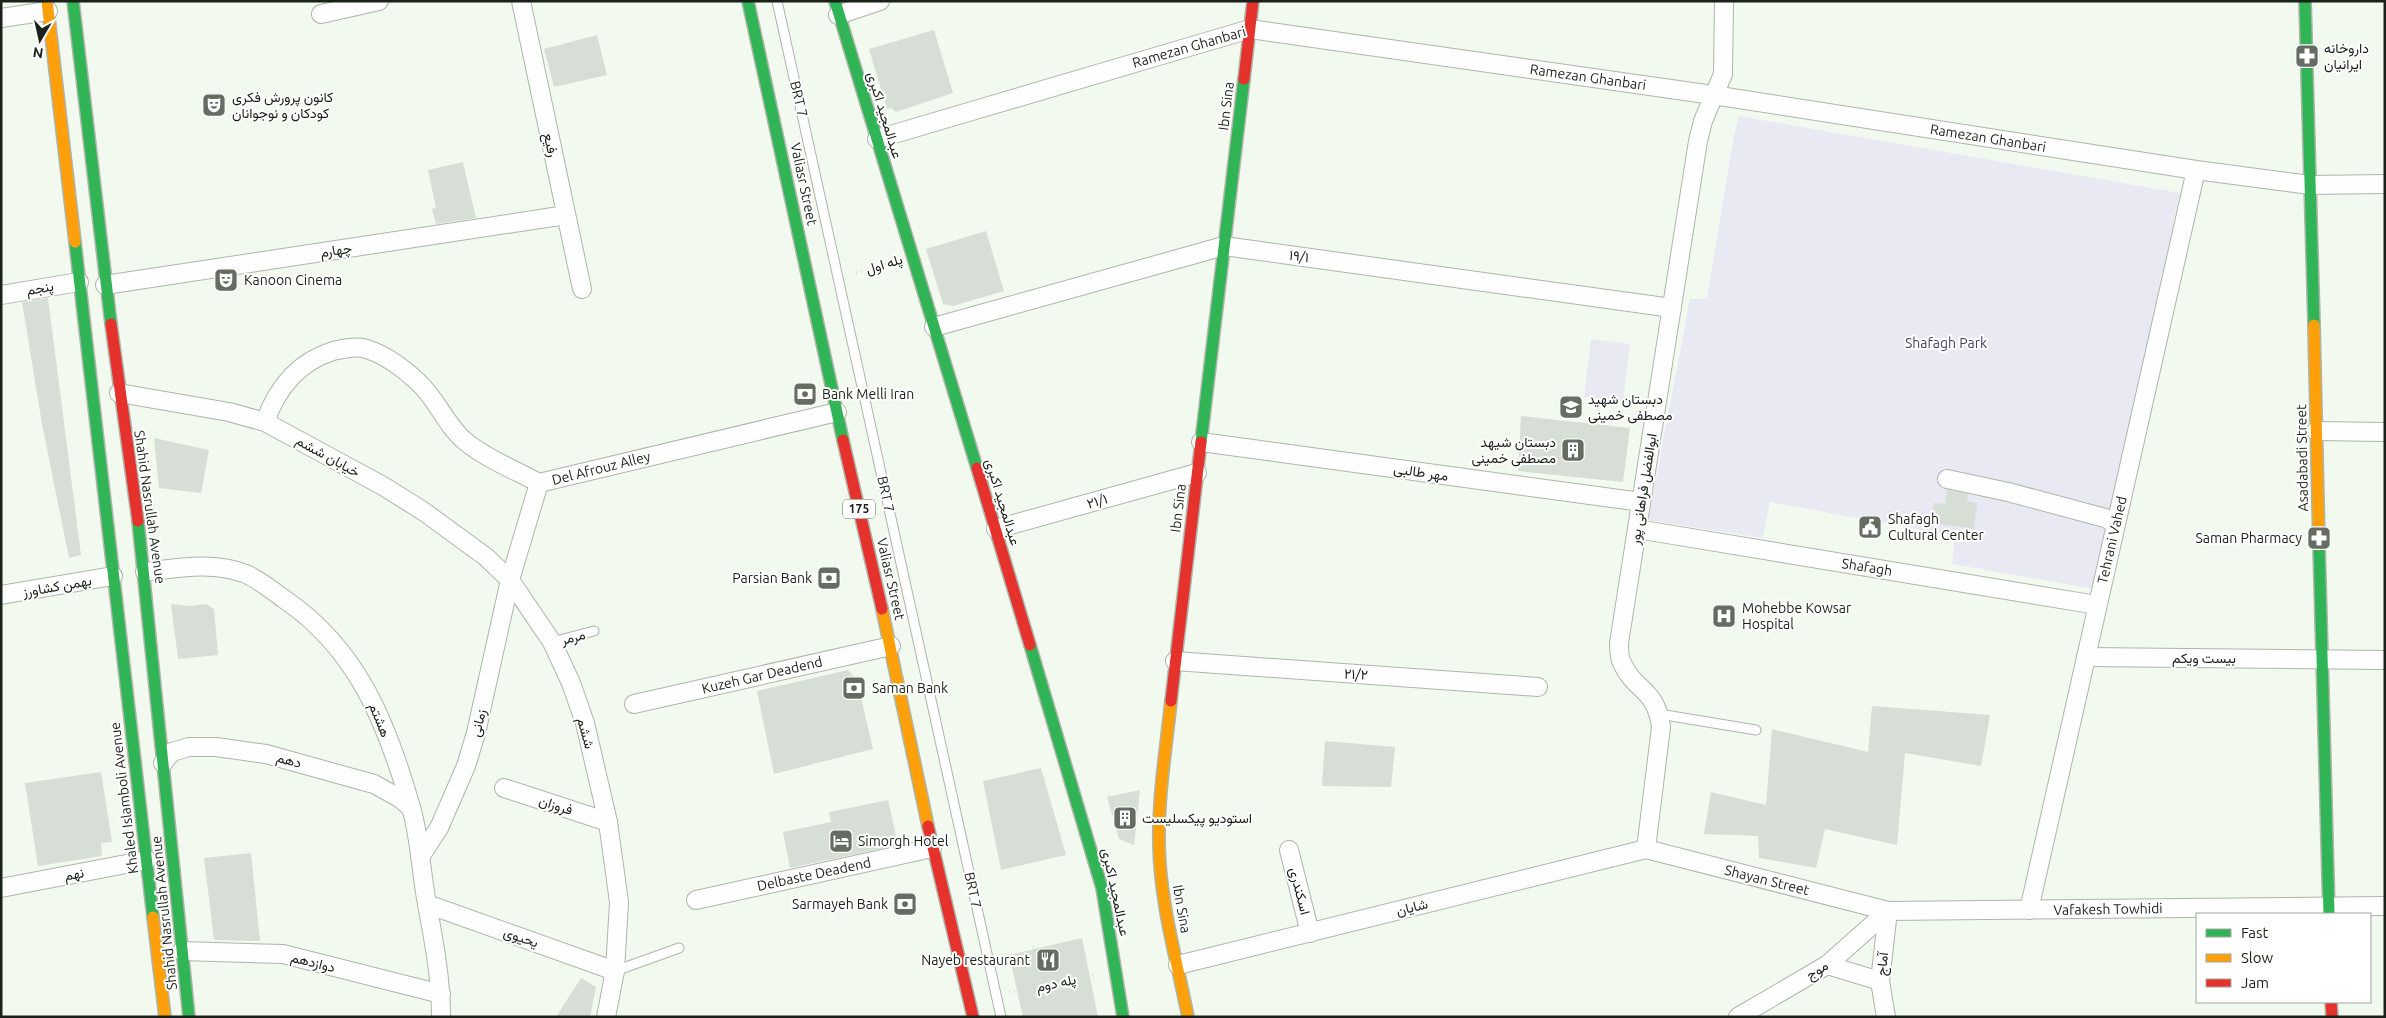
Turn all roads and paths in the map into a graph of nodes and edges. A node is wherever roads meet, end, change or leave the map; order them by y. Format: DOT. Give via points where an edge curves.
graph roads {
  1 [pos="72,1"];
  2 [pos="379,1"];
  3 [pos="521,1"];
  4 [pos="748,1"];
  5 [pos="777,1"];
  6 [pos="880,1"];
  7 [pos="1253,1"];
  8 [pos="1724,1"];
  9 [pos="2305,1"];
  10 [pos="47,6"];
  11 [pos="837,8"];
  12 [pos="321,14"];
  13 [pos="1,18"];
  14 [pos="1250,29"];
  15 [pos="1713,95"];
  16 [pos="877,139"];
  17 [pos="2196,170"];
  18 [pos="2385,184"];
  19 [pos="2310,185"];
  20 [pos="566,214"];
  21 [pos="1224,246"];
  22 [pos="911,256"];
  23 [pos="856,273"];
  24 [pos="79,282"];
  25 [pos="105,285"];
  26 [pos="582,289"];
  27 [pos="1,295"];
  28 [pos="1672,308"];
  29 [pos="934,327"];
  30 [pos="119,393"];
  31 [pos="837,412"];
  32 [pos="265,422"];
  33 [pos="2316,431"];
  34 [pos="2385,432"];
  35 [pos="1201,442"];
  36 [pos="1197,473"];
  37 [pos="1947,478"];
  38 [pos="538,483"];
  39 [pos="1641,502"];
  40 [pos="2116,524"];
  41 [pos="996,529"];
  42 [pos="1637,529"];
  43 [pos="145,572"];
  44 [pos="114,576"];
  45 [pos="510,580"];
  46 [pos="1,595"];
  47 [pos="2097,605"];
  48 [pos="594,631"];
  49 [pos="552,642"];
  50 [pos="891,646"];
  51 [pos="2086,657"];
  52 [pos="2322,659"];
  53 [pos="2385,660"];
  54 [pos="1175,661"];
  55 [pos="1538,687"];
  56 [pos="634,704"];
  57 [pos="1659,714"];
  58 [pos="1756,730"];
  59 [pos="163,763"];
  60 [pos="504,788"];
  61 [pos="411,808"];
  62 [pos="608,822"];
  63 [pos="932,848"];
  64 [pos="1646,849"];
  65 [pos="1289,850"];
  66 [pos="420,857"];
  67 [pos="147,860"];
  68 [pos="1,888"];
  69 [pos="696,900"];
  70 [pos="427,904"];
  71 [pos="2385,906"];
  72 [pos="2029,910"];
  73 [pos="2329,910"];
  74 [pos="1888,912"];
  75 [pos="1310,933"];
  76 [pos="679,948"];
  77 [pos="182,951"];
  78 [pos="1178,965"];
  79 [pos="1827,965"];
  80 [pos="1116,970"];
  81 [pos="615,971"];
  82 [pos="1880,982"];
  83 [pos="441,994"];
  84 [pos="996,995"];
  85 [pos="2331,1003"];
  86 [pos="165,1017"];
  87 [pos="190,1017"];
  88 [pos="441,1017"];
  89 [pos="606,1017"];
  90 [pos="974,1017"];
  91 [pos="1001,1017"];
  92 [pos="1123,1017"];
  93 [pos="1188,1017"];
  94 [pos="1738,1017"];
  95 [pos="1886,1017"];
  96 [pos="2332,1017"];
  1 -- 25 [label="main road, Shahid Nasrullah Avenue"];
  2 -- 12 [label="street"];
  3 -- 20 [label="street, رفیع"];
  4 -- 31 [label="main road, Valiasr Street / 175"];
  5 -- 84 [label="lane, BRT 7"];
  6 -- 11 [label="street"];
  7 -- 14 [label="main road, Ibn Sina"];
  8 -- 15 [label="street, ابوالفضل فراهانی پور" via="1723,74"];
  9 -- 19 [label="main road, Asadabadi Street"];
  10 -- 13 [label="street"];
  10 -- 24 [label="main road"];
  11 -- 16 [label="main road, عبدالمجید اکبری"];
  14 -- 15 [label="street, Ramezan Ghanbari"];
  14 -- 16 [label="street, Ramezan Ghanbari"];
  14 -- 21 [label="main road, Ibn Sina"];
  15 -- 17 [label="street, Ramezan Ghanbari"];
  15 -- 28 [label="street, ابوالفضل فراهانی پور" via="1698,141"];
  16 -- 22 [label="main road, عبدالمجید اکبری"];
  17 -- 19 [label="street, Ramezan Ghanbari"];
  17 -- 40 [label="street, Tehrani Vahed"];
  18 -- 19 [label="street, Ramezan Ghanbari"];
  19 -- 33 [label="main road, Asadabadi Street"];
  20 -- 25 [label="street, چهارم"];
  20 -- 26 [label="street, رفیع"];
  21 -- 28 [label="street, ۱۹/۱"];
  21 -- 29 [label="street, ۱۹/۱"];
  21 -- 35 [label="main road, Ibn Sina"];
  22 -- 23 [label="path, پله اول"];
  22 -- 29 [label="main road, عبدالمجید اکبری"];
  24 -- 27 [label="street, پنجم"];
  24 -- 44 [label="main road"];
  25 -- 30 [label="main road, Shahid Nasrullah Avenue"];
  28 -- 39 [label="street, ابوالفضل فراهانی پور"];
  29 -- 41 [label="main road, عبدالمجید اکبری"];
  30 -- 32 [label="street, خیابان ششم" via="229,412"];
  30 -- 43 [label="main road, Shahid Nasrullah Avenue"];
  31 -- 38 [label="street, Del Afrouz Alley"];
  31 -- 50 [label="main road, Valiasr Street / 175"];
  32 -- 38 [label="street, Del Afrouz Alley" via="271,406 298,368 320,355 344,348 363,348 395,364 419,382 464,441"];
  32 -- 45 [label="street, خیابان ششم" via="384,486 423,511 486,557"];
  33 -- 34 [label="street"];
  33 -- 52 [label="main road, Asadabadi Street"];
  35 -- 36 [label="main road, Ibn Sina"];
  35 -- 39 [label="street, مهر طالبی"];
  36 -- 41 [label="street, ۲۱/۱"];
  36 -- 54 [label="main road, Ibn Sina"];
  37 -- 40 [label="street" via="2105,518"];
  38 -- 45 [label="street, زمانی"];
  39 -- 42 [label="street, ابوالفضل فراهانی پور"];
  40 -- 47 [label="street, Tehrani Vahed"];
  41 -- 80 [label="main road, عبدالمجید اکبری" via="1088,835 1102,888"];
  42 -- 47 [label="street, Shafagh"];
  42 -- 57 [label="street, ابوالفضل فراهانی پور" via="1619,643 1621,662 1654,701"];
  43 -- 44 [label="main road"];
  43 -- 59 [label="main road, Shahid Nasrullah Avenue"];
  43 -- 61 [label="street, هشتم" via="216,566 246,574 303,612 346,657 377,708"];
  44 -- 46 [label="street, بهمن کشاورز"];
  44 -- 67 [label="main road, Khaled Islamboli Avenue"];
  45 -- 49 [label="street, ششم"];
  45 -- 66 [label="street, زمانی" via="466,766 439,828"];
  47 -- 51 [label="street, Tehrani Vahed"];
  48 -- 49 [label="lane, مرمر"];
  49 -- 62 [label="street, ششم" via="585,723"];
  50 -- 56 [label="street, Kuzeh Gar Deadend"];
  50 -- 63 [label="main road, Valiasr Street / 175"];
  51 -- 52 [label="street, بیست‌ ویکم"];
  51 -- 72 [label="street, Tehrani Vahed"];
  52 -- 53 [label="street, بیست‌ ویکم"];
  52 -- 73 [label="main road, Asadabadi Street"];
  54 -- 55 [label="street, ۲۱/۲"];
  54 -- 78 [label="main road, Ibn Sina" via="1159,845 1162,887"];
  57 -- 58 [label="lane"];
  57 -- 64 [label="street, ابوالفضل فراهانی پور" via="1661,727"];
  59 -- 61 [label="street, دهم" via="172,752 189,747 266,754 374,784"];
  59 -- 77 [label="main road, Shahid Nasrullah Avenue"];
  60 -- 62 [label="street, فروزان"];
  61 -- 66 [label="street, هشتم"];
  62 -- 81 [label="street, ششم" via="619,902"];
  63 -- 69 [label="street, Delbaste Deadend"];
  63 -- 90 [label="main road, Valiasr Street / 175"];
  64 -- 74 [label="street, Shayan Street"];
  64 -- 75 [label="street, شایان"];
  65 -- 75 [label="street, اسکندری"];
  66 -- 70 [label="street, هشتم"];
  67 -- 68 [label="street, نهم"];
  67 -- 86 [label="main road, Khaled Islamboli Avenue"];
  70 -- 81 [label="street, یحیوی"];
  70 -- 83 [label="street, هشتم"];
  71 -- 73 [label="street, Vafakesh Towhidi"];
  72 -- 73 [label="street, Vafakesh Towhidi"];
  72 -- 74 [label="street, Vafakesh Towhidi"];
  74 -- 79 [label="street, موج"];
  74 -- 82 [label="street, آماج"];
  75 -- 78 [label="street, شایان"];
  76 -- 81 [label="lane"];
  77 -- 83 [label="street, دوازدهم" via="283,954"];
  77 -- 87 [label="main road, Shahid Nasrullah Avenue"];
  78 -- 93 [label="main road, Ibn Sina"];
  79 -- 82 [label="street"];
  79 -- 94 [label="street, موج"];
  80 -- 84 [label="path, پله دوم"];
  80 -- 92 [label="main road, عبدالمجید اکبری"];
  81 -- 89 [label="street, ششم"];
  82 -- 95 [label="street, آماج"];
  83 -- 88 [label="street, هشتم"];
  84 -- 91 [label="lane, BRT 7"];
  85 -- 96 [label="main road"];
}
